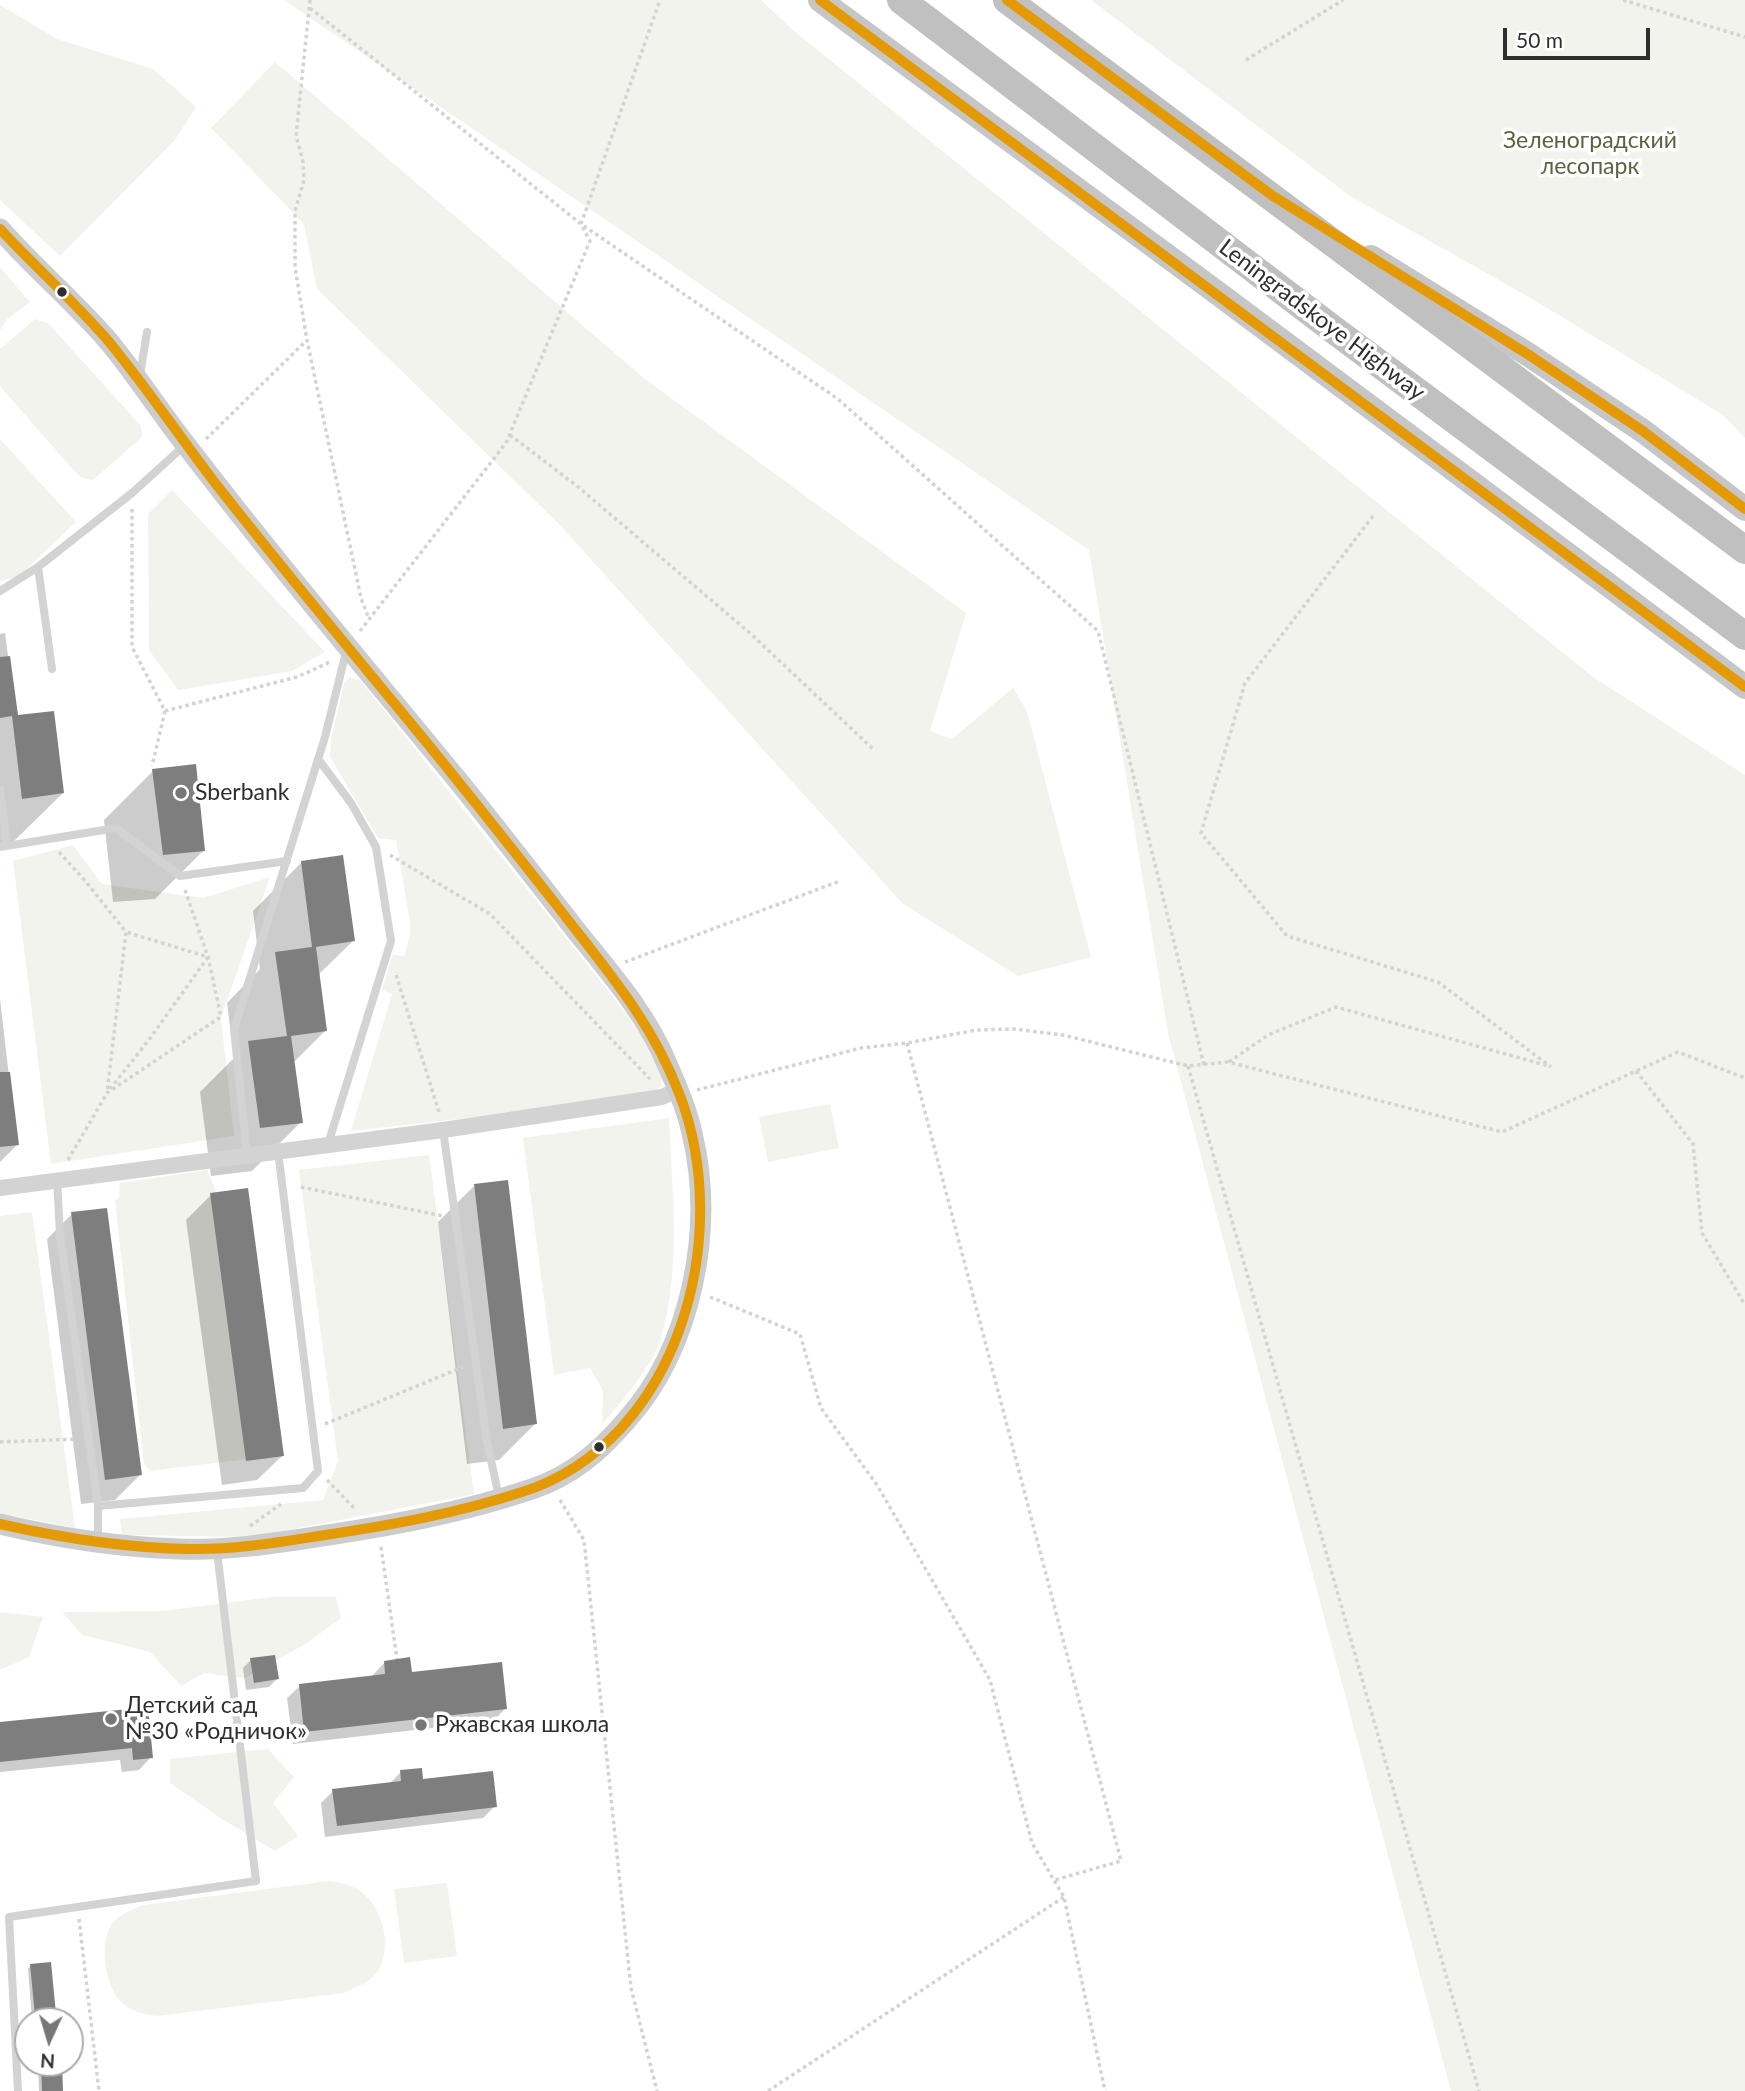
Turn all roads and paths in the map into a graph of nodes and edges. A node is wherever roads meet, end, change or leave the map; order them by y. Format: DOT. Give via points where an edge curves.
graph roads {
  1 [pos="310,0"];
  2 [pos="660,0"];
  3 [pos="820,0"];
  4 [pos="901,0"];
  5 [pos="1007,0"];
  6 [pos="1343,0"];
  7 [pos="1623,0"];
  8 [pos="310,8"];
  9 [pos="1745,37"];
  10 [pos="1246,60"];
  11 [pos="1273,196"];
  12 [pos="581,224"];
  13 [pos="0,229"];
  14 [pos="147,332"];
  15 [pos="307,340"];
  16 [pos="139,381"];
  17 [pos="510,435"];
  18 [pos="185,445"];
  19 [pos="132,493"];
  20 [pos="1745,509"];
  21 [pos="1373,516"];
  22 [pos="1745,550"];
  23 [pos="38,567"];
  24 [pos="0,592"];
  25 [pos="369,620"];
  26 [pos="1745,636"];
  27 [pos="348,645"];
  28 [pos="52,668"];
  29 [pos="1745,687"];
  30 [pos="165,711"];
  31 [pos="873,750"];
  32 [pos="318,759"];
  33 [pos="152,766"];
  34 [pos="0,790"];
  35 [pos="46,839"];
  36 [pos="4,847"];
  37 [pos="376,847"];
  38 [pos="287,861"];
  39 [pos="180,876"];
  40 [pos="840,881"];
  41 [pos="126,932"];
  42 [pos="391,941"];
  43 [pos="208,957"];
  44 [pos="607,969"];
  45 [pos="245,992"];
  46 [pos="221,1018"];
  47 [pos="236,1022"];
  48 [pos="907,1043"];
  49 [pos="1228,1062"];
  50 [pos="1204,1065"];
  51 [pos="1188,1066"];
  52 [pos="1636,1072"];
  53 [pos="1745,1078"];
  54 [pos="107,1093"];
  55 [pos="674,1097"];
  56 [pos="443,1130"];
  57 [pos="328,1145"];
  58 [pos="278,1151"];
  59 [pos="247,1155"];
  60 [pos="57,1180"];
  61 [pos="301,1187"];
  62 [pos="0,1188"];
  63 [pos="455,1218"];
  64 [pos="692,1290"];
  65 [pos="1745,1305"];
  66 [pos="475,1362"];
  67 [pos="313,1430"];
  68 [pos="89,1438"];
  69 [pos="0,1442"];
  70 [pos="318,1472"];
  71 [pos="550,1483"];
  72 [pos="303,1488"];
  73 [pos="500,1500"];
  74 [pos="98,1506"];
  75 [pos="0,1524"];
  76 [pos="249,1526"];
  77 [pos="375,1528"];
  78 [pos="98,1542"];
  79 [pos="217,1549"];
  80 [pos="397,1659"];
  81 [pos="1055,1880"];
  82 [pos="1064,1897"];
  83 [pos="77,1907"];
  84 [pos="18,2091"];
  85 [pos="99,2091"];
  86 [pos="657,2091"];
  87 [pos="768,2091"];
  88 [pos="1105,2091"];
  89 [pos="1479,2091"];
  1 -- 8 [label="path"];
  2 -- 12 [label="path"];
  3 -- 29 [label="main road, Leningradskoye Highway"];
  4 -- 26 [label="highway, Leningradskoye Highway"];
  5 -- 11 [label="highway"];
  6 -- 10 [label="path"];
  7 -- 9 [label="path"];
  8 -- 12 [label="path"];
  8 -- 15 [label="path" via="296,136 304,180 295,211 295,267"];
  11 -- 20 [label="main road" via="1552,370 1643,431"];
  11 -- 22 [label="highway"];
  12 -- 17 [label="path" via="590,242"];
  12 -- 50 [label="path" via="838,399 1098,631"];
  13 -- 16 [label="street" via="108,341"];
  14 -- 16 [label="lane"];
  15 -- 18 [label="path" via="208,438"];
  15 -- 25 [label="path"];
  16 -- 18 [label="street"];
  17 -- 25 [label="path"];
  17 -- 31 [label="path" via="751,634"];
  18 -- 19 [label="lane"];
  18 -- 27 [label="street"];
  19 -- 23 [label="lane"];
  19 -- 30 [label="path" via="132,648"];
  21 -- 49 [label="path" via="1245,683 1201,834 1287,936 1438,982 1551,1067 1336,1007 1268,1035"];
  23 -- 24 [label="lane"];
  23 -- 28 [label="lane"];
  25 -- 27 [label="path"];
  27 -- 30 [label="path" via="329,663 297,677"];
  27 -- 32 [label="lane"];
  27 -- 44 [label="street"];
  30 -- 33 [label="path"];
  32 -- 37 [label="lane"];
  32 -- 38 [label="lane"];
  34 -- 36 [label="lane"];
  35 -- 36 [label="lane"];
  35 -- 39 [label="lane" via="116,828"];
  35 -- 41 [label="path"];
  37 -- 42 [label="lane"];
  37 -- 55 [label="path" via="490,914 657,1087"];
  38 -- 39 [label="lane"];
  38 -- 45 [label="lane"];
  39 -- 43 [label="path"];
  40 -- 44 [label="path"];
  41 -- 43 [label="path"];
  41 -- 54 [label="path"];
  42 -- 56 [label="path" via="397,983"];
  42 -- 57 [label="lane"];
  43 -- 46 [label="path"];
  43 -- 54 [label="path"];
  44 -- 55 [label="street" via="651,1031"];
  45 -- 46 [label="path"];
  45 -- 47 [label="lane"];
  46 -- 47 [label="path"];
  46 -- 54 [label="path"];
  47 -- 59 [label="lane" via="233,1029"];
  48 -- 51 [label="path" via="978,1030 1014,1029 1063,1035"];
  48 -- 55 [label="path" via="861,1048 697,1090 695,1099"];
  48 -- 81 [label="path" via="1121,1861"];
  49 -- 50 [label="path"];
  49 -- 52 [label="path" via="1502,1132"];
  50 -- 51 [label="path"];
  51 -- 89 [label="path"];
  52 -- 53 [label="path" via="1678,1052"];
  52 -- 65 [label="path" via="1693,1144 1702,1233"];
  54 -- 60 [label="path"];
  55 -- 56 [label="street"];
  55 -- 64 [label="street" via="692,1132 700,1190"];
  56 -- 57 [label="street"];
  56 -- 63 [label="lane"];
  57 -- 58 [label="street"];
  58 -- 59 [label="street"];
  58 -- 67 [label="lane"];
  59 -- 60 [label="street"];
  60 -- 62 [label="street"];
  60 -- 68 [label="lane"];
  61 -- 63 [label="path"];
  63 -- 66 [label="lane"];
  64 -- 71 [label="street" via="674,1348 645,1400 603,1447"];
  64 -- 81 [label="path" via="800,1334 821,1408 877,1486 990,1680 1032,1843"];
  66 -- 67 [label="path"];
  66 -- 73 [label="lane"];
  67 -- 70 [label="lane"];
  68 -- 69 [label="path"];
  68 -- 74 [label="lane"];
  70 -- 72 [label="lane"];
  70 -- 77 [label="path"];
  71 -- 73 [label="street"];
  71 -- 86 [label="path" via="584,1540 631,1988"];
  72 -- 74 [label="lane"];
  72 -- 76 [label="path"];
  73 -- 77 [label="street"];
  74 -- 78 [label="lane"];
  75 -- 78 [label="street"];
  77 -- 79 [label="street"];
  77 -- 80 [label="path" via="383,1553"];
  78 -- 79 [label="street"];
  79 -- 83 [label="lane" via="256,1881"];
  81 -- 82 [label="path"];
  82 -- 87 [label="path"];
  82 -- 88 [label="path"];
  83 -- 84 [label="lane" via="9,1917"];
  83 -- 85 [label="path"];
}
